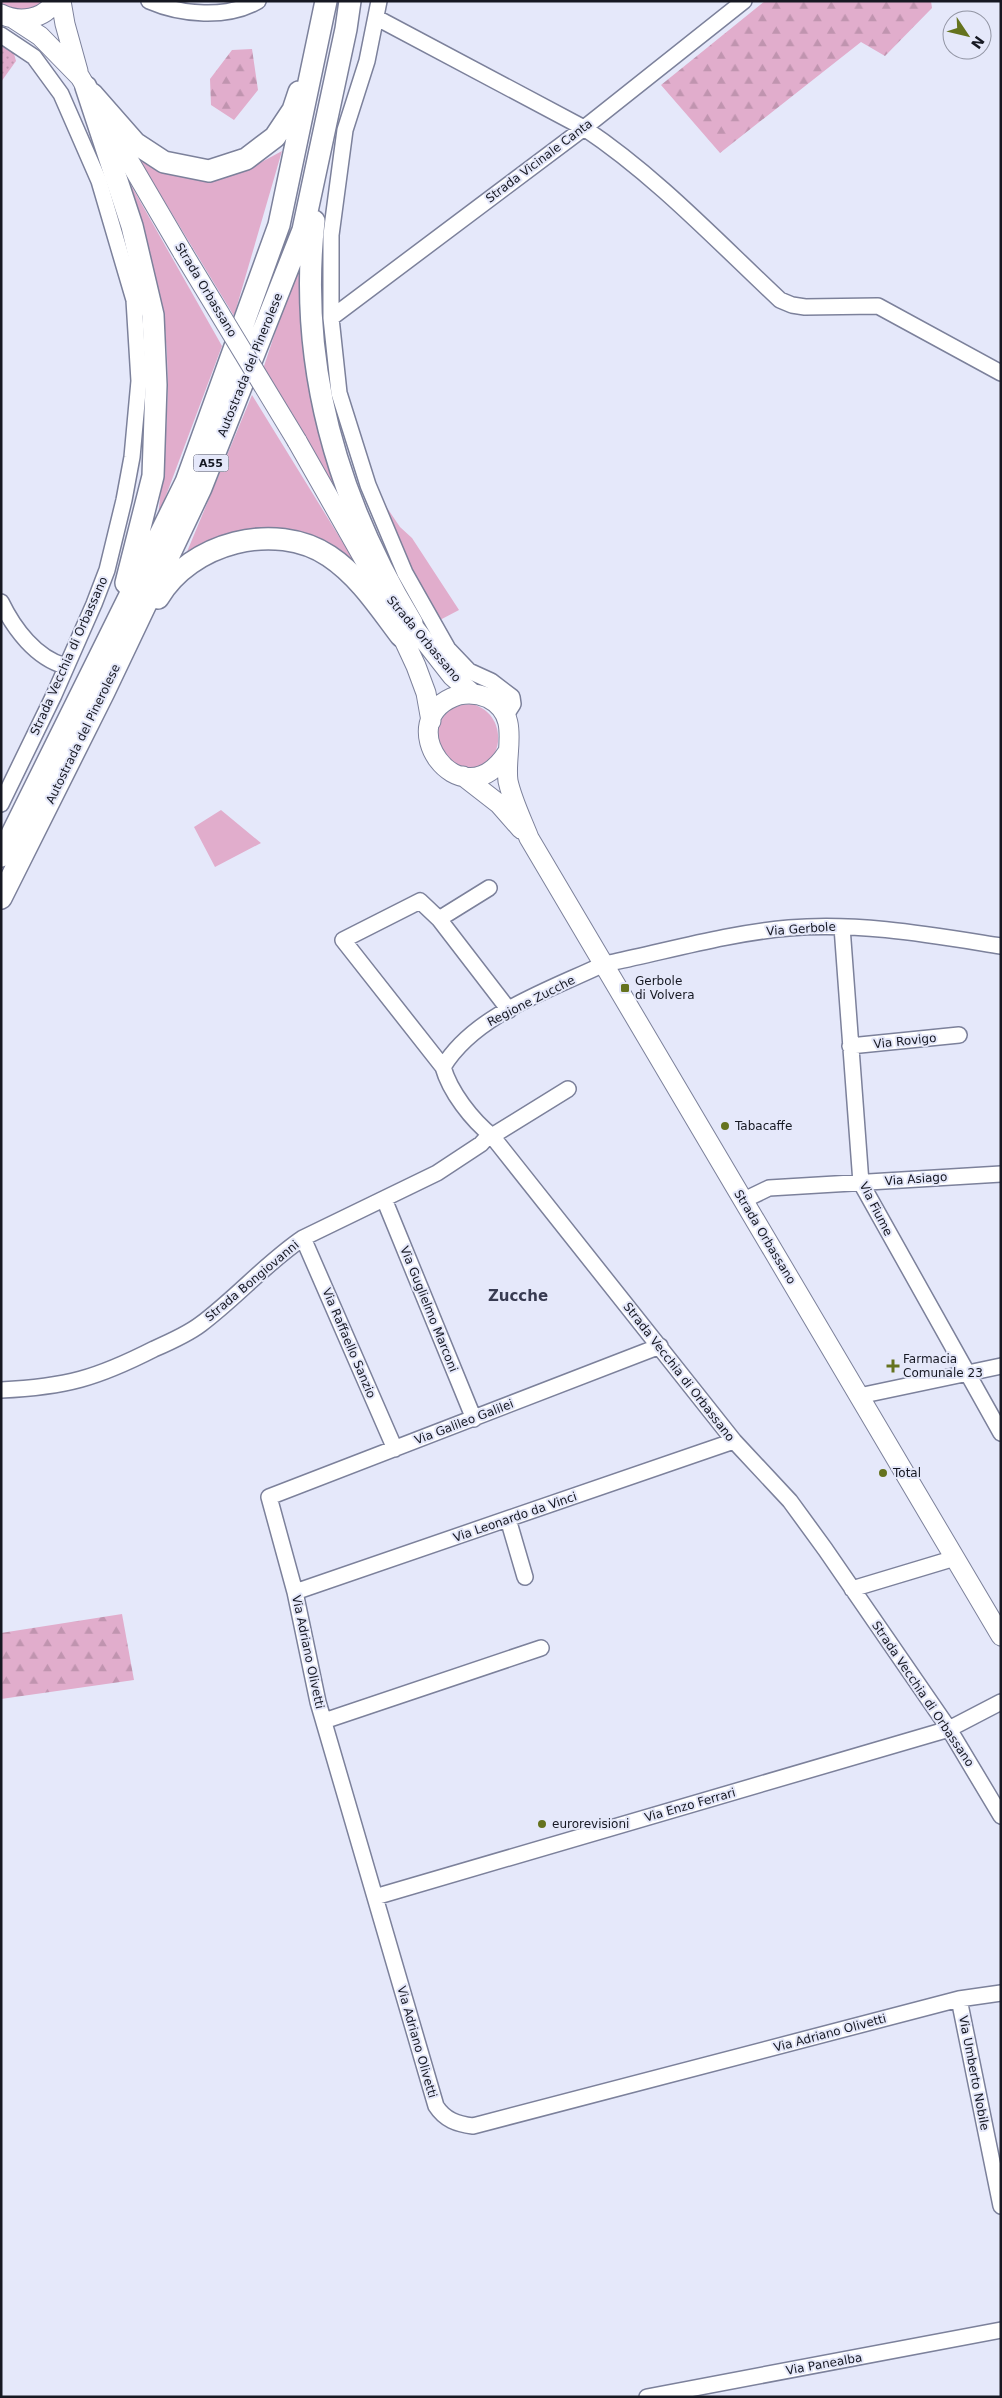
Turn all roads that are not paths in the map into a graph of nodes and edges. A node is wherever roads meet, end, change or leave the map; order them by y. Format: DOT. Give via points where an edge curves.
graph roads {
  1 [pos="55,1"];
  2 [pos="61,1"];
  3 [pos="148,1"];
  4 [pos="258,1"];
  5 [pos="350,1"];
  6 [pos="379,1"];
  7 [pos="744,1"];
  8 [pos="325,11"];
  9 [pos="8,16"];
  10 [pos="377,18"];
  11 [pos="346,29"];
  12 [pos="1,35"];
  13 [pos="83,82"];
  14 [pos="584,128"];
  15 [pos="331,318"];
  16 [pos="1001,373"];
  17 [pos="1,602"];
  18 [pos="406,630"];
  19 [pos="65,666"];
  20 [pos="104,692"];
  21 [pos="81,694"];
  22 [pos="473,694"];
  23 [pos="506,715"];
  24 [pos="431,721"];
  25 [pos="507,753"];
  26 [pos="463,776"];
  27 [pos="1,804"];
  28 [pos="529,838"];
  29 [pos="1,856"];
  30 [pos="489,888"];
  31 [pos="1,898"];
  32 [pos="438,919"];
  33 [pos="842,927"];
  34 [pos="1001,946"];
  35 [pos="604,964"];
  36 [pos="509,1010"];
  37 [pos="959,1035"];
  38 [pos="850,1046"];
  39 [pos="443,1067"];
  40 [pos="568,1089"];
  41 [pos="491,1135"];
  42 [pos="1001,1174"];
  43 [pos="860,1183"];
  44 [pos="384,1199"];
  45 [pos="744,1200"];
  46 [pos="304,1238"];
  47 [pos="660,1346"];
  48 [pos="1001,1366"];
  49 [pos="966,1375"];
  50 [pos="24,1389"];
  51 [pos="1,1390"];
  52 [pos="860,1396"];
  53 [pos="1,1397"];
  54 [pos="474,1419"];
  55 [pos="1001,1433"];
  56 [pos="734,1441"];
  57 [pos="395,1449"];
  58 [pos="269,1497"];
  59 [pos="508,1519"];
  60 [pos="954,1558"];
  61 [pos="525,1577"];
  62 [pos="852,1589"];
  63 [pos="295,1592"];
  64 [pos="1001,1636"];
  65 [pos="541,1648"];
  66 [pos="1001,1702"];
  67 [pos="324,1721"];
  68 [pos="950,1729"];
  69 [pos="1001,1816"];
  70 [pos="375,1896"];
  71 [pos="1001,1994"];
  72 [pos="959,2000"];
  73 [pos="1001,2206"];
  74 [pos="1001,2330"];
  75 [pos="647,2397"];
  1 -- 9 [label="main road, Strada Orbassano" via="42,14 28,19"];
  2 -- 13 [label="main road, Strada Orbassano"];
  3 -- 4 [label="street" via="180,10 205,12 240,10"];
  5 -- 11 [label="highway, Autostrada del Pinerolese / A55"];
  6 -- 10 [label="street"];
  7 -- 14 [label="street, Strada Vicinale Canta"];
  8 -- 13 [label="highway" via="292,110 275,137 246,159 209,171 164,162 135,143"];
  8 -- 21 [label="highway, Autostrada del Pinerolese / A55" via="280,224 186,482"];
  9 -- 13 [label="main road, Strada Orbassano" via="44,40"];
  10 -- 14 [label="street"];
  10 -- 15 [label="street" via="345,130 340,161 331,235"];
  11 -- 18 [label="highway" via="317,193 312,240 310,288 314,354 331,442 352,504"];
  11 -- 20 [label="highway, Autostrada del Pinerolese / A55" via="304,230 202,488"];
  12 -- 19 [label="street, Strada Vecchia di Orbassano" via="34,57 61,94 98,180 134,300 139,381 132,458 107,570"];
  13 -- 18 [label="main road, Strada Orbassano, bridge"];
  13 -- 21 [label="highway" via="132,226 154,315 156,385 153,476 126,582"];
  14 -- 15 [label="street, Strada Vicinale Canta"];
  14 -- 16 [label="street" via="637,168 780,300 792,306 805,307 878,306"];
  15 -- 23 [label="street" via="339,393 368,485 405,574 448,648 470,671 491,681 512,697 513,704"];
  17 -- 19 [label="street" via="40,655"];
  18 -- 20 [label="highway" via="347,569 328,555 292,541 249,539 212,551 188,564 164,587"];
  18 -- 22 [label="main road, Strada Orbassano"];
  18 -- 24 [label="main road, Strada Orbassano" via="426,693"];
  19 -- 27 [label="street, Strada Vecchia di Orbassano"];
  20 -- 31 [label="highway, Autostrada del Pinerolese / A55"];
  21 -- 29 [label="highway, Autostrada del Pinerolese / A55"];
  22 -- 23 [label="main road, Strada Orbassano" via="492,700"];
  22 -- 24 [label="main road, Strada Orbassano" via="448,700"];
  23 -- 25 [label="main road, Strada Orbassano" via="510,734"];
  24 -- 26 [label="main road, Strada Orbassano" via="429,745 434,756 442,766"];
  25 -- 26 [label="main road" via="488,772"];
  25 -- 28 [label="main road, Strada Orbassano" via="510,789"];
  26 -- 28 [label="main road, Strada Orbassano" via="499,804"];
  28 -- 35 [label="main road, Strada Orbassano"];
  30 -- 32 [label="street"];
  32 -- 36 [label="street"];
  32 -- 39 [label="street, Strada Vecchia di Orbassano" via="420,901 342,940"];
  33 -- 34 [label="street, Via Gerbole" via="916,932"];
  33 -- 35 [label="street, Via Gerbole" via="789,928 740,935"];
  33 -- 38 [label="street, Via Fiume"];
  35 -- 36 [label="street, Regione Zucche"];
  35 -- 45 [label="main road, Strada Orbassano"];
  36 -- 39 [label="street, Regione Zucche" via="477,1029 451,1054"];
  37 -- 38 [label="street, Via Rovigo"];
  38 -- 43 [label="street, Via Fiume"];
  39 -- 41 [label="street, Strada Vecchia di Orbassano" via="447,1081"];
  40 -- 41 [label="street, Strada Bongiovanni"];
  41 -- 44 [label="street, Strada Bongiovanni" via="437,1173"];
  41 -- 47 [label="street, Strada Vecchia di Orbassano"];
  42 -- 43 [label="street, Via Asiago"];
  43 -- 45 [label="street, Via Asiago" via="769,1188"];
  43 -- 49 [label="street, Via Fiume"];
  44 -- 46 [label="street, Strada Bongiovanni"];
  44 -- 54 [label="street, Via Guglielmo Marconi"];
  45 -- 52 [label="main road, Strada Orbassano"];
  46 -- 50 [label="street, Strada Bongiovanni" via="200,1325 169,1342 87,1379 59,1386"];
  46 -- 57 [label="street, Via Raffaello Sanzio"];
  47 -- 54 [label="street, Via Galileo Galilei"];
  47 -- 56 [label="street, Strada Vecchia di Orbassano"];
  48 -- 49 [label="street"];
  49 -- 52 [label="street"];
  49 -- 55 [label="street, Via Fiume"];
  50 -- 51 [label="street, Strada Bongiovanni"];
  50 -- 53 [label="street"];
  52 -- 60 [label="main road, Strada Orbassano"];
  54 -- 57 [label="street, Via Galileo Galilei"];
  56 -- 59 [label="street, Via Leonardo da Vinci"];
  56 -- 62 [label="street, Strada Vecchia di Orbassano" via="790,1501"];
  57 -- 58 [label="street, Via Galileo Galilei"];
  58 -- 63 [label="street, Via Adriano Olivetti"];
  59 -- 61 [label="street"];
  59 -- 63 [label="street, Via Leonardo da Vinci"];
  60 -- 62 [label="street"];
  60 -- 64 [label="main road, Strada Orbassano"];
  62 -- 68 [label="street, Strada Vecchia di Orbassano"];
  63 -- 67 [label="street, Via Adriano Olivetti"];
  65 -- 67 [label="street"];
  66 -- 68 [label="street, Via Enzo Ferrari"];
  67 -- 70 [label="street, Via Adriano Olivetti"];
  68 -- 69 [label="street, Strada Vecchia di Orbassano"];
  68 -- 70 [label="street, Via Enzo Ferrari"];
  70 -- 72 [label="street, Via Adriano Olivetti" via="432,2096 442,2114 460,2125 486,2123"];
  71 -- 72 [label="street, Via Adriano Olivetti"];
  72 -- 73 [label="street, Via Umberto Nobile"];
  74 -- 75 [label="street, Via Panealba"];
}
